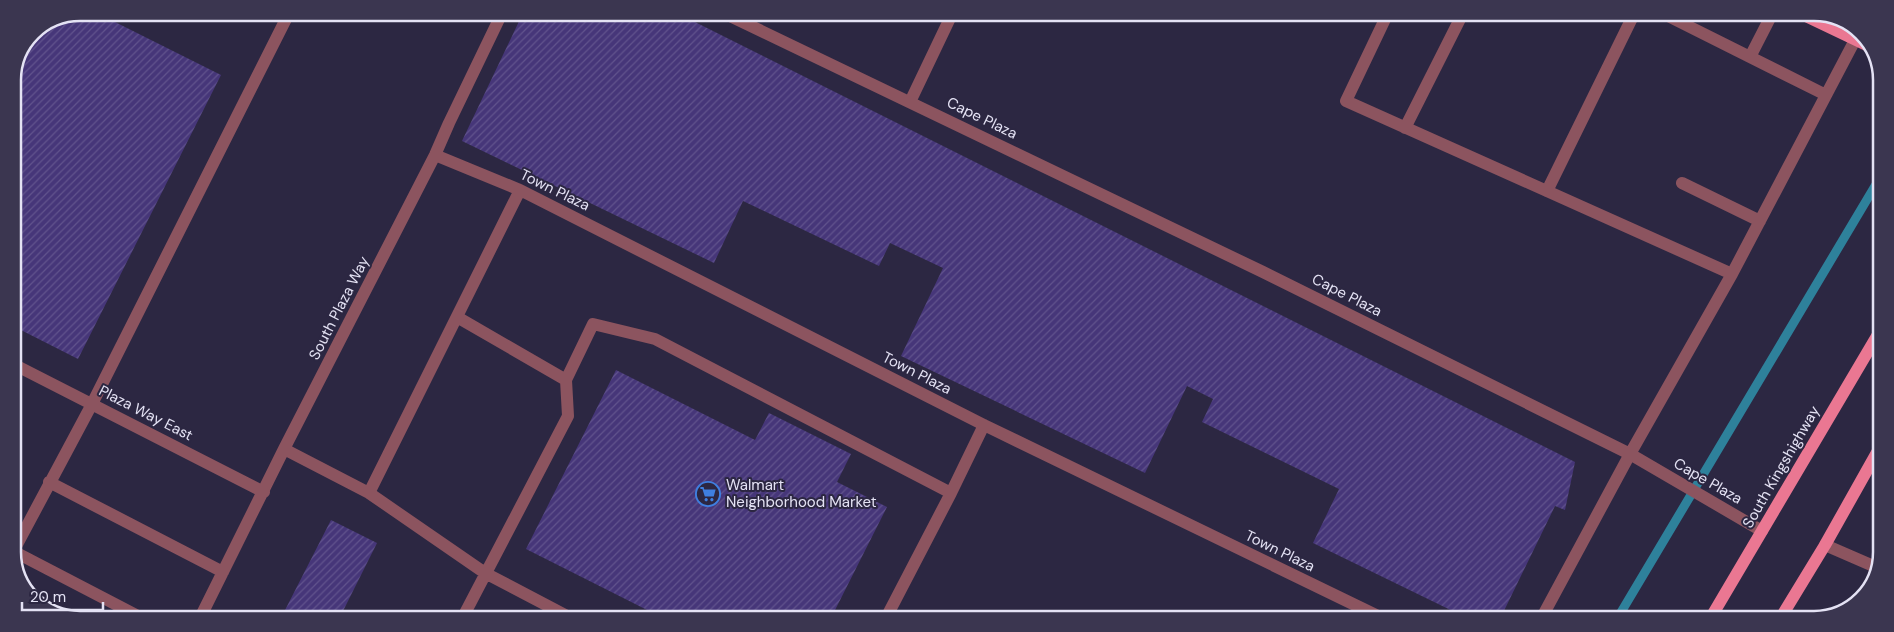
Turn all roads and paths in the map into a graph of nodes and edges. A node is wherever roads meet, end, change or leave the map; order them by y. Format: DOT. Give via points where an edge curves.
graph roads {
  1 [pos="285,21"];
  2 [pos="498,21"];
  3 [pos="741,21"];
  4 [pos="949,21"];
  5 [pos="1384,21"];
  6 [pos="1459,21"];
  7 [pos="1631,21"];
  8 [pos="1678,21"];
  9 [pos="1768,21"];
  10 [pos="1817,21"];
  11 [pos="1856,40"];
  12 [pos="1750,57"];
  13 [pos="1826,95"];
  14 [pos="910,102"];
  15 [pos="1405,128"];
  16 [pos="435,156"];
  17 [pos="1682,183"];
  18 [pos="520,190"];
  19 [pos="1547,191"];
  20 [pos="1760,221"];
  21 [pos="1732,274"];
  22 [pos="456,317"];
  23 [pos="1873,343"];
  24 [pos="21,368"];
  25 [pos="566,380"];
  26 [pos="92,404"];
  27 [pos="984,425"];
  28 [pos="284,449"];
  29 [pos="1630,454"];
  30 [pos="1873,460"];
  31 [pos="49,482"];
  32 [pos="264,492"];
  33 [pos="369,493"];
  34 [pos="951,493"];
  35 [pos="1762,531"];
  36 [pos="21,536"];
  37 [pos="1826,545"];
  38 [pos="21,556"];
  39 [pos="1871,565"];
  40 [pos="223,572"];
  41 [pos="484,573"];
  42 [pos="128,611"];
  43 [pos="204,611"];
  44 [pos="466,611"];
  45 [pos="557,611"];
  46 [pos="890,611"];
  47 [pos="1368,611"];
  48 [pos="1545,611"];
  49 [pos="1715,611"];
  50 [pos="1785,611"];
  1 -- 26 [label="street"];
  2 -- 16 [label="street, South Plaza Way"];
  3 -- 14 [label="street, Cape Plaza"];
  4 -- 14 [label="street"];
  5 -- 15 [label="street" via="1346,101"];
  6 -- 15 [label="street"];
  7 -- 19 [label="street"];
  8 -- 12 [label="street"];
  9 -- 12 [label="street"];
  10 -- 11 [label="main road"];
  11 -- 13 [label="street"];
  12 -- 13 [label="street"];
  13 -- 20 [label="street"];
  14 -- 29 [label="street, Cape Plaza"];
  15 -- 19 [label="street"];
  16 -- 18 [label="street, Town Plaza"];
  16 -- 28 [label="street, South Plaza Way"];
  17 -- 20 [label="street"];
  18 -- 22 [label="street"];
  18 -- 27 [label="street, Town Plaza"];
  19 -- 21 [label="street"];
  20 -- 21 [label="street"];
  21 -- 29 [label="street"];
  22 -- 25 [label="street"];
  22 -- 33 [label="street"];
  23 -- 35 [label="main road, South Kingshighway"];
  24 -- 26 [label="street, Plaza Way East"];
  25 -- 34 [label="street" via="593,324 654,339"];
  25 -- 41 [label="street" via="568,416"];
  26 -- 31 [label="street"];
  26 -- 32 [label="street, Plaza Way East"];
  27 -- 34 [label="street"];
  27 -- 47 [label="street, Town Plaza"];
  28 -- 32 [label="street, South Plaza Way"];
  28 -- 33 [label="street"];
  29 -- 35 [label="street, Cape Plaza"];
  29 -- 48 [label="street"];
  30 -- 37 [label="main road"];
  31 -- 36 [label="street"];
  31 -- 40 [label="street"];
  32 -- 40 [label="street, South Plaza Way"];
  33 -- 41 [label="street"];
  34 -- 46 [label="street"];
  35 -- 49 [label="main road, South Kingshighway"];
  37 -- 39 [label="street"];
  37 -- 50 [label="main road"];
  38 -- 42 [label="street"];
  40 -- 43 [label="street, South Plaza Way"];
  41 -- 44 [label="street"];
  41 -- 45 [label="street"];
}
